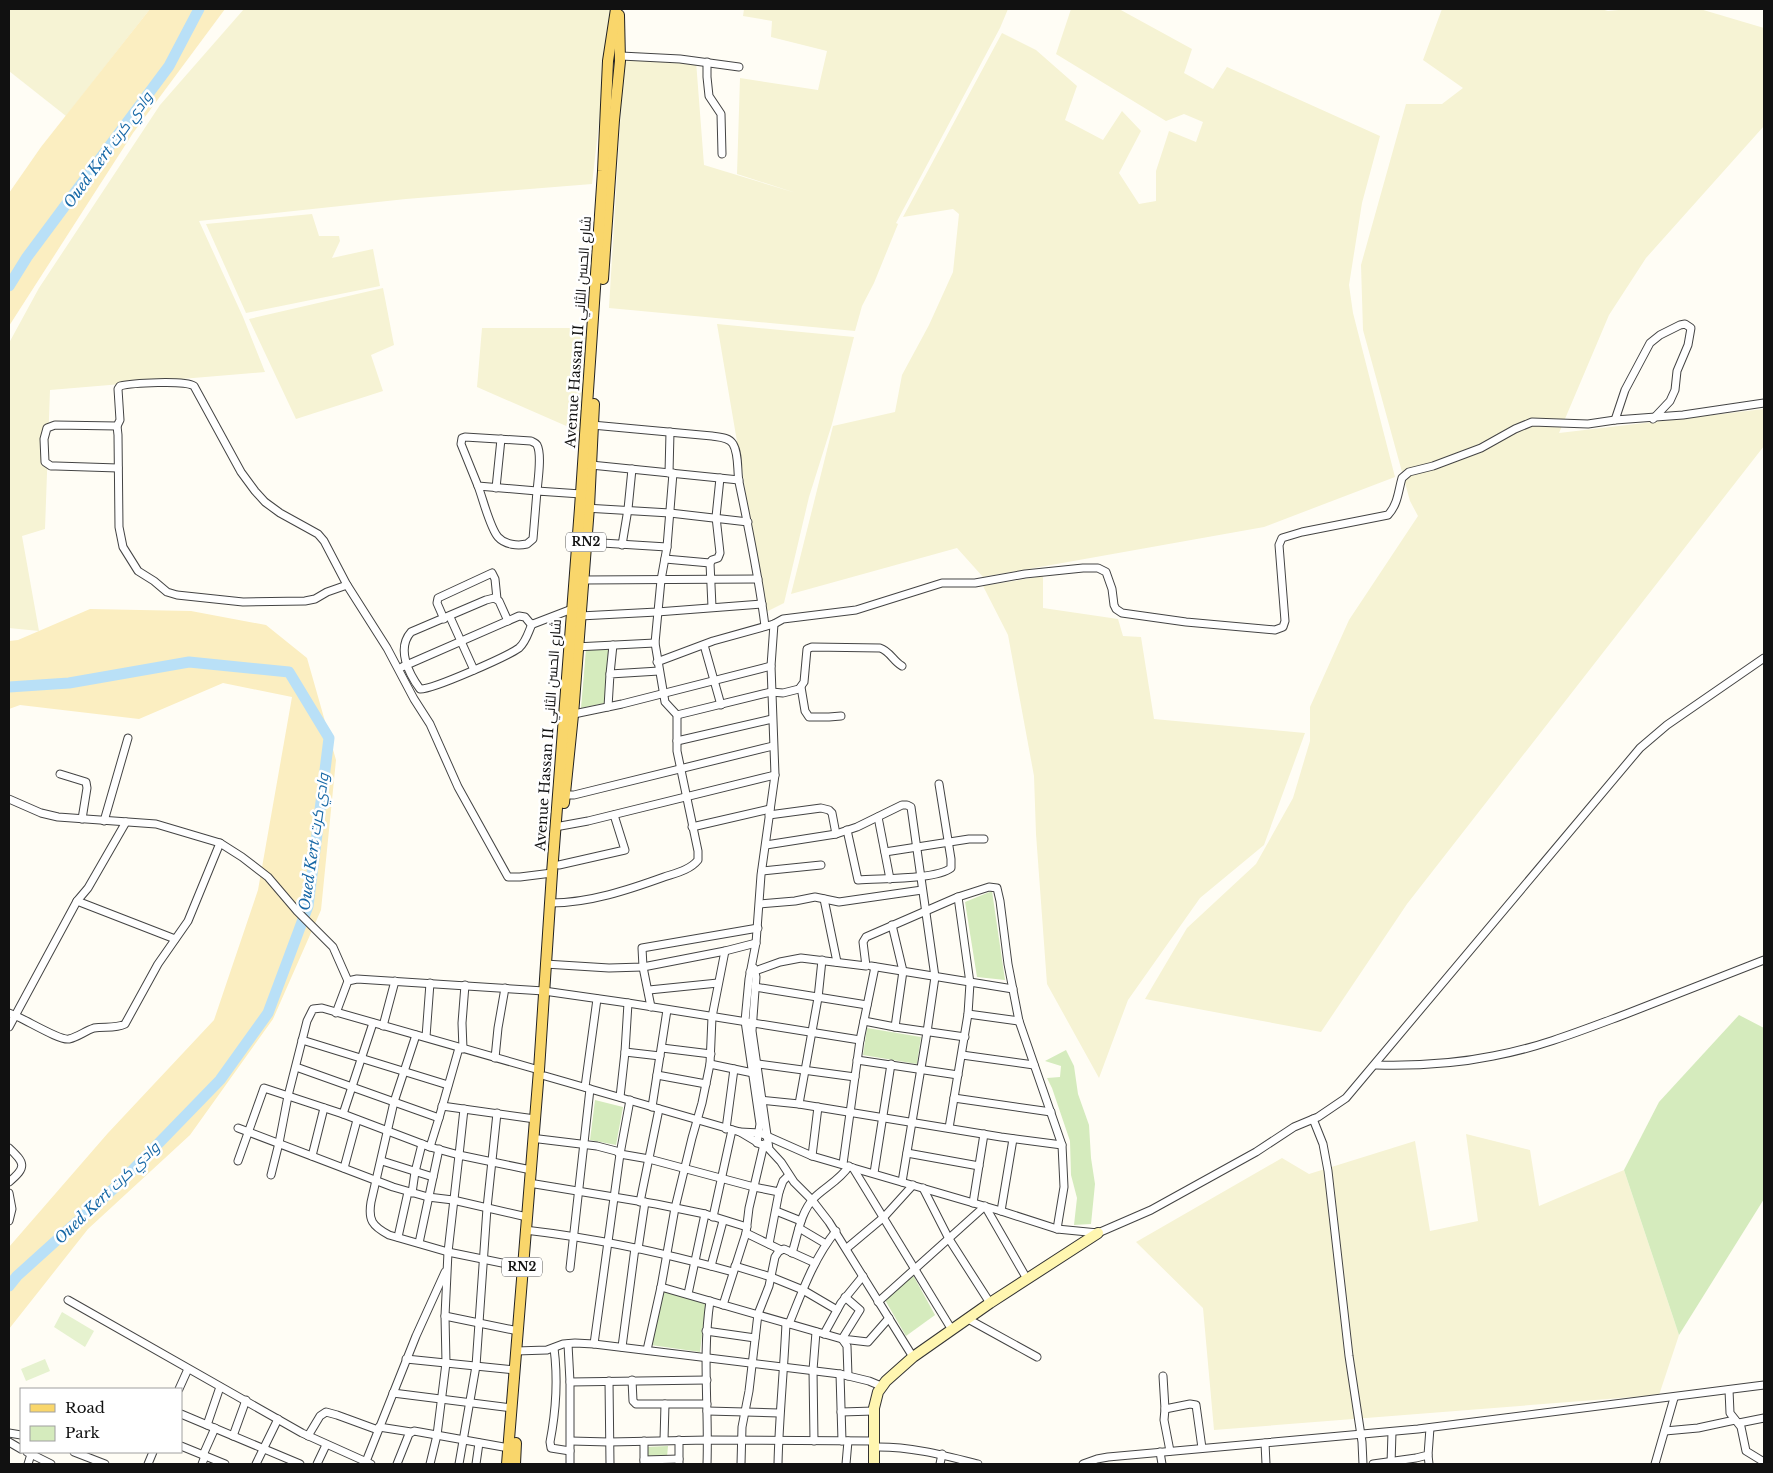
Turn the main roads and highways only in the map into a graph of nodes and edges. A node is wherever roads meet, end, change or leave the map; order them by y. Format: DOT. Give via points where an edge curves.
graph roads {
  1 [pos="617,9"];
  2 [pos="609,48"];
  3 [pos="620,57"];
  4 [pos="608,61"];
  5 [pos="584,508"];
  6 [pos="576,612"];
  7 [pos="558,827"];
  8 [pos="554,903"];
  9 [pos="542,1073"];
  10 [pos="528,1231"];
  11 [pos="519,1351"];
  12 [pos="507,1464"];
  13 [pos="514,1464"];
  1 -- 2 [label="main road, Avenue Hassan II شارع الحسن الثاني / RN2"];
  1 -- 3 [label="main road, Avenue Hassan II شارع الحسن الثاني / RN2"];
  2 -- 3 [label="main road"];
  2 -- 4 [label="main road, Avenue Hassan II شارع الحسن الثاني / RN2"];
  3 -- 4 [label="main road"];
  3 -- 5 [label="main road, Avenue Hassan II شارع الحسن الثاني / RN2" via="591,466"];
  4 -- 5 [label="main road, Avenue Hassan II شارع الحسن الثاني / RN2" via="581,494"];
  5 -- 6 [label="main road, Avenue Hassan II شارع الحسن الثاني / RN2"];
  5 -- 6 [label="main road, Avenue Hassan II شارع الحسن الثاني / RN2" via="586,542"];
  6 -- 7 [label="main road, Avenue Hassan II شارع الحسن الثاني / RN2"];
  7 -- 8 [label="main road, Avenue Hassan II شارع الحسن الثاني / RN2" via="559,864"];
  7 -- 8 [label="main road, Avenue Hassan II شارع الحسن الثاني / RN2" via="552,873"];
  8 -- 9 [label="main road, Avenue Hassan II شارع الحسن الثاني / RN2"];
  9 -- 10 [label="main road, Avenue Hassan II شارع الحسن الثاني / RN2" via="540,1138"];
  9 -- 10 [label="main road, Avenue Hassan II شارع الحسن الثاني / RN2" via="535,1119"];
  10 -- 11 [label="main road, Avenue Hassan II شارع الحسن الثاني / RN2"];
  10 -- 11 [label="main road, Avenue Hassan II شارع الحسن الثاني / RN2" via="522,1267"];
  11 -- 12 [label="main road, Avenue Hassan II شارع الحسن الثاني / RN2" via="514,1370"];
  11 -- 13 [label="main road, Avenue Hassan II شارع الحسن الثاني / RN2"];
}
